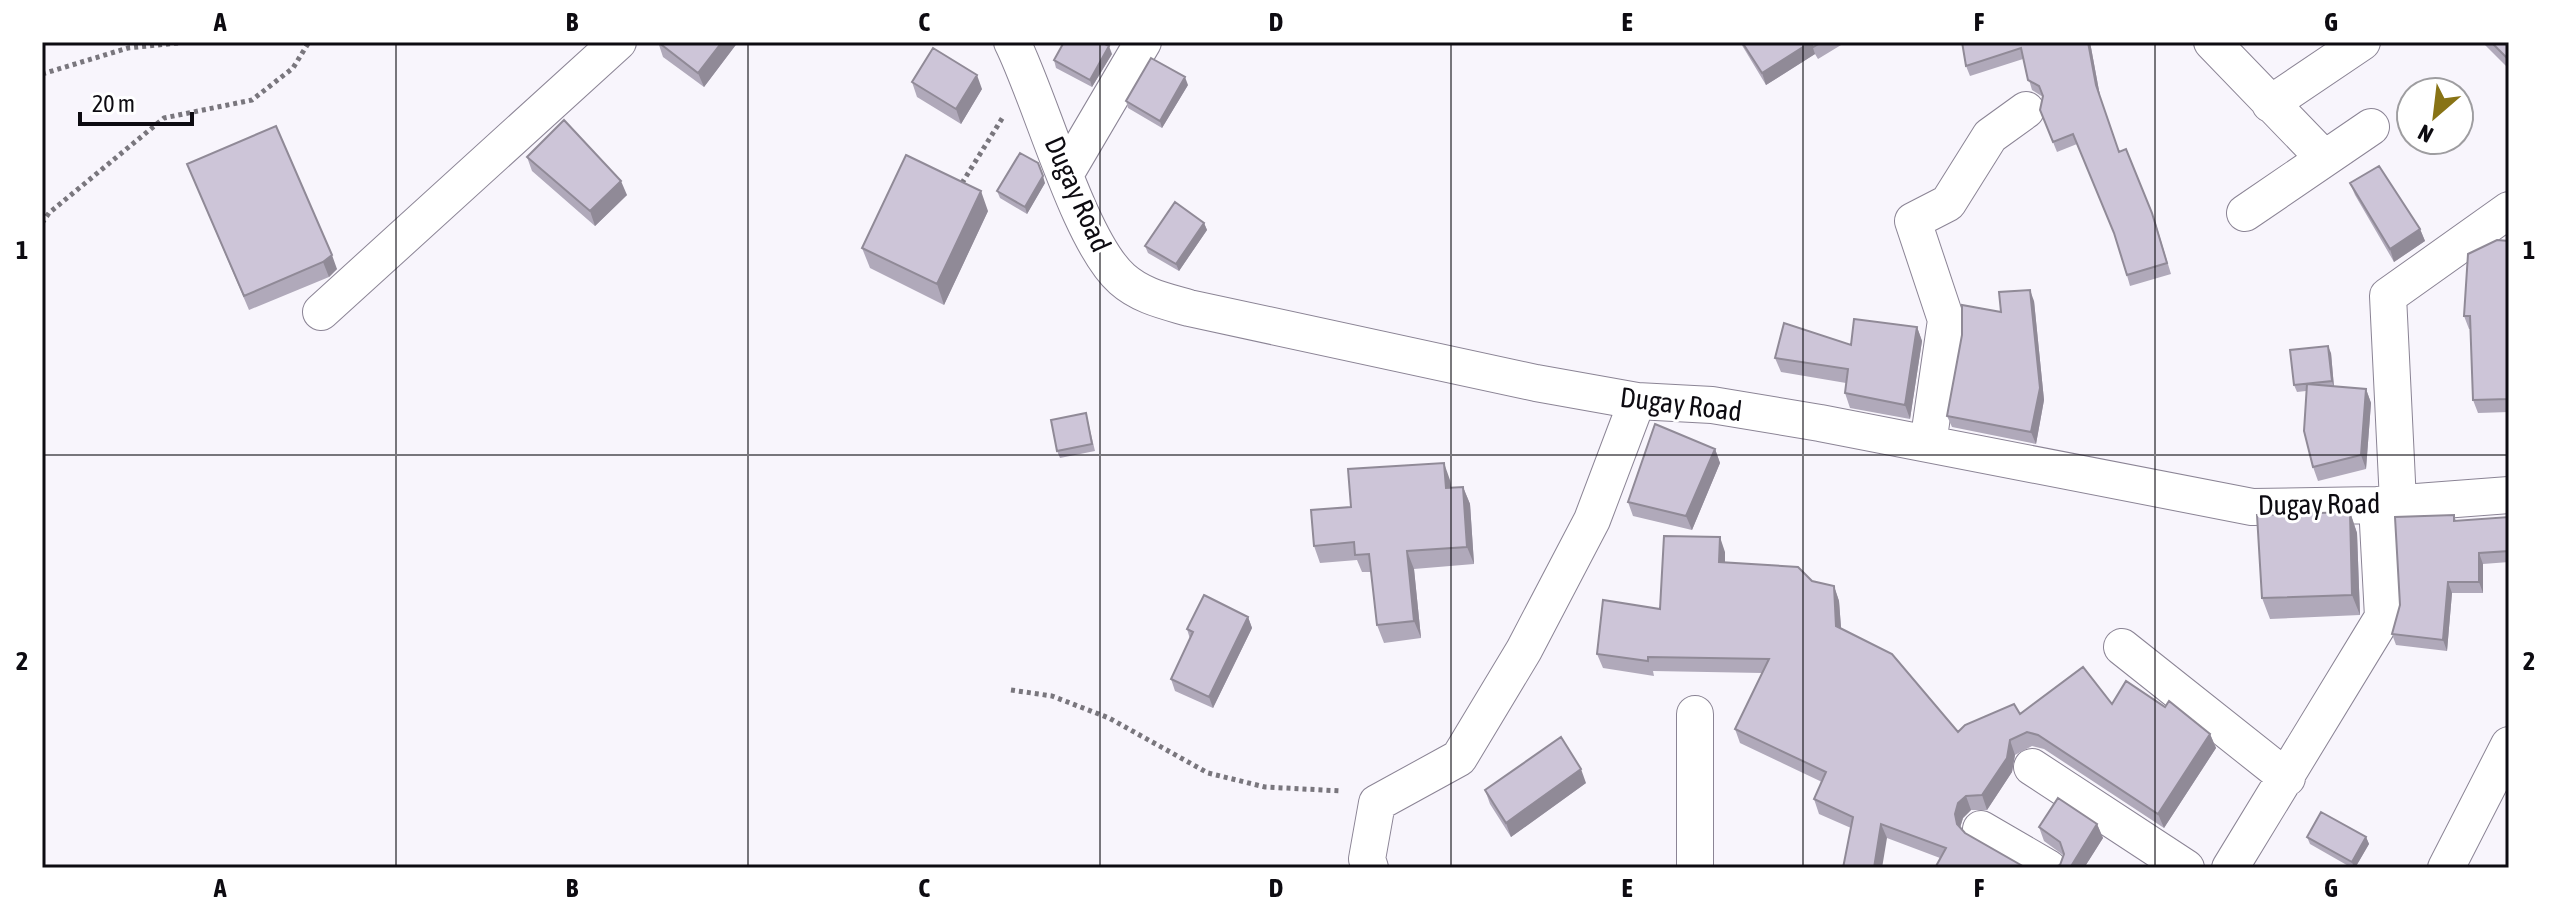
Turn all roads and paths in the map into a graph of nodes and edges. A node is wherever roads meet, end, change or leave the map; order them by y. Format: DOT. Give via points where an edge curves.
graph roads {
  1 [pos="187,42"];
  2 [pos="309,42"];
  3 [pos="618,42"];
  4 [pos="1012,42"];
  5 [pos="1143,42"];
  6 [pos="2212,42"];
  7 [pos="2362,42"];
  8 [pos="42,74"];
  9 [pos="1029,75"];
  10 [pos="2270,104"];
  11 [pos="2026,110"];
  12 [pos="2371,127"];
  13 [pos="2324,158"];
  14 [pos="1066,173"];
  15 [pos="962,183"];
  16 [pos="2509,210"];
  17 [pos="2245,213"];
  18 [pos="42,223"];
  19 [pos="321,312"];
  20 [pos="1637,401"];
  21 [pos="1928,444"];
  22 [pos="2509,495"];
  23 [pos="2388,504"];
  24 [pos="2122,647"];
  25 [pos="1011,690"];
  26 [pos="1695,714"];
  27 [pos="2509,745"];
  28 [pos="2032,767"];
  29 [pos="2287,778"];
  30 [pos="1377,803"];
  31 [pos="1981,829"];
  32 [pos="1370,868"];
  33 [pos="1695,868"];
  34 [pos="2048,868"];
  35 [pos="2186,868"];
  36 [pos="2230,868"];
  37 [pos="2446,868"];
  1 -- 8 [label="path" via="128,48"];
  2 -- 18 [label="path" via="293,68 252,100 164,118"];
  3 -- 19 [label="street"];
  4 -- 9 [label="street, Dugay Road"];
  5 -- 14 [label="street"];
  6 -- 10 [label="street"];
  7 -- 10 [label="street"];
  9 -- 14 [label="street, Dugay Road"];
  9 -- 15 [label="path"];
  10 -- 13 [label="street"];
  11 -- 21 [label="street" via="1990,136 1948,203 1913,221 1946,320"];
  12 -- 13 [label="street"];
  13 -- 17 [label="street"];
  14 -- 20 [label="street, Dugay Road" via="1107,261 1121,279 1145,295"];
  16 -- 23 [label="street" via="2388,296"];
  20 -- 21 [label="street, Dugay Road" via="1712,405"];
  20 -- 30 [label="street" via="1592,520 1524,650 1459,758"];
  21 -- 23 [label="street, Dugay Road" via="2252,507"];
  22 -- 23 [label="street, Dugay Road"];
  23 -- 29 [label="street" via="2383,617"];
  24 -- 29 [label="street"];
  25 -- 30 [label="path" via="1052,696 1109,718 1208,773 1265,787 1336,788"];
  26 -- 33 [label="street"];
  27 -- 37 [label="street"];
  28 -- 35 [label="street"];
  29 -- 36 [label="street"];
  30 -- 32 [label="street"];
  31 -- 34 [label="street"];
}
